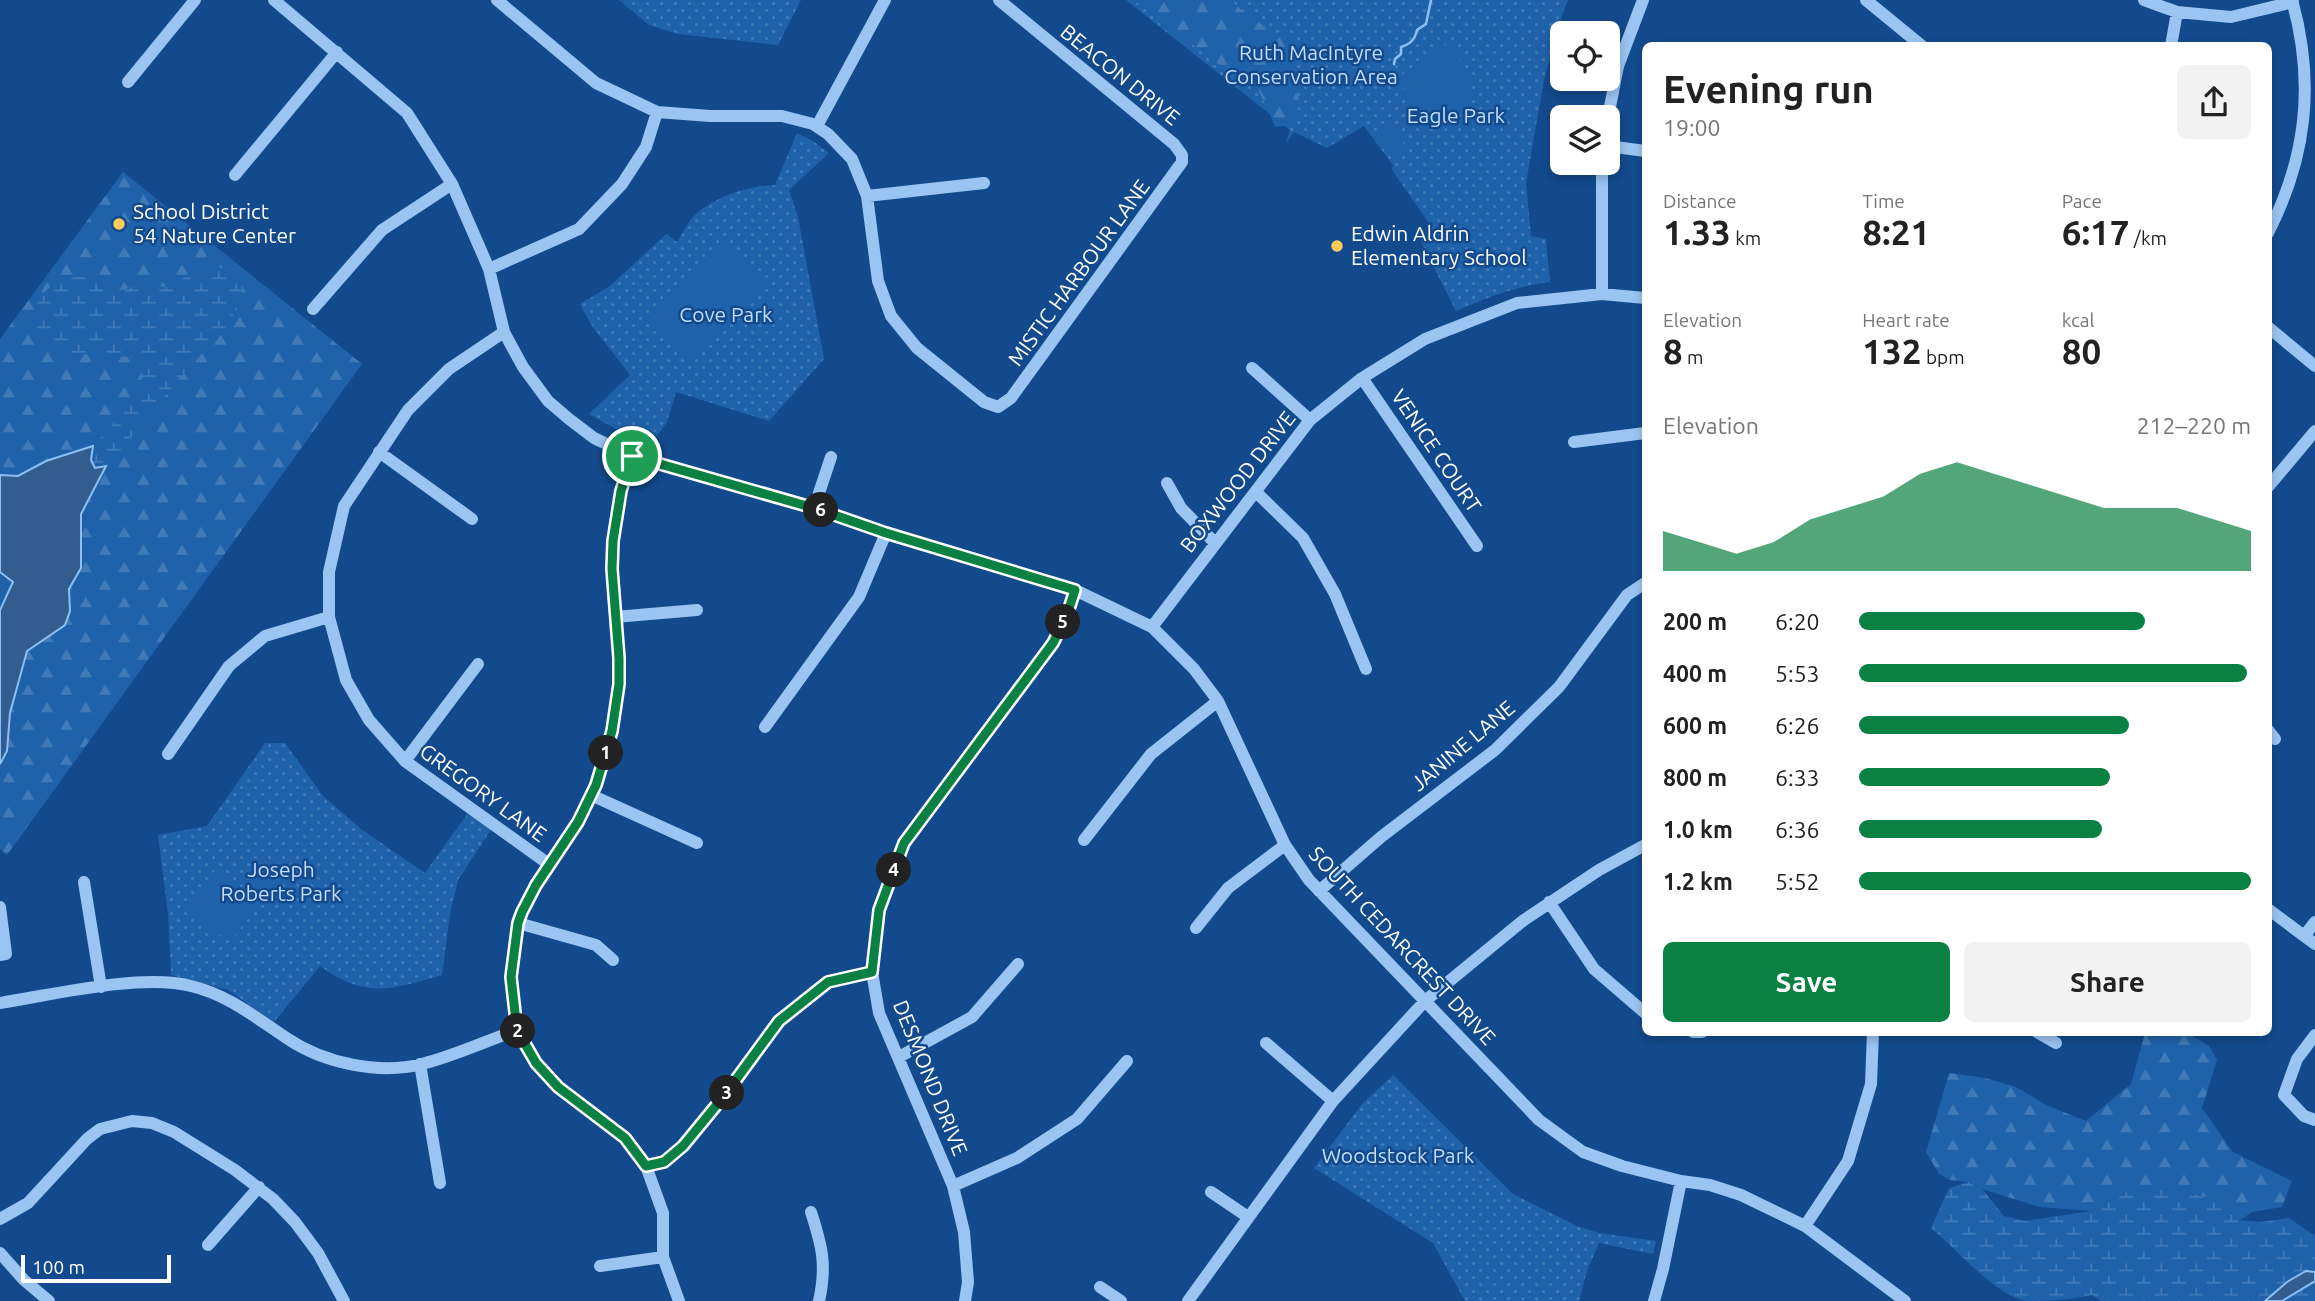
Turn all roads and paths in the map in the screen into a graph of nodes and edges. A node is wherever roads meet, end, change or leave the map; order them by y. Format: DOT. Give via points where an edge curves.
graph roads {
  1 [pos="195,0"];
  2 [pos="274,0"];
  3 [pos="497,0"];
  4 [pos="885,0"];
  5 [pos="999,0"];
  6 [pos="1643,0"];
  7 [pos="1866,0"];
  8 [pos="2144,0"];
  9 [pos="2293,1"];
  10 [pos="2178,12"];
  11 [pos="1917,42"];
  12 [pos="2172,42"];
  13 [pos="337,52"];
  14 [pos="2311,78"];
  15 [pos="128,82"];
  16 [pos="1610,105"];
  17 [pos="657,112"];
  18 [pos="817,126"];
  19 [pos="1620,148"];
  20 [pos="1642,151"];
  21 [pos="1182,155"];
  22 [pos="235,175"];
  23 [pos="1602,175"];
  24 [pos="984,183"];
  25 [pos="452,184"];
  26 [pos="867,196"];
  27 [pos="2272,223"];
  28 [pos="489,269"];
  29 [pos="1602,294"];
  30 [pos="1642,298"];
  31 [pos="313,309"];
  32 [pos="2272,330"];
  33 [pos="504,332"];
  34 [pos="2315,366"];
  35 [pos="1252,368"];
  36 [pos="1362,378"];
  37 [pos="1310,420"];
  38 [pos="2315,431"];
  39 [pos="1642,433"];
  40 [pos="1574,442"];
  41 [pos="379,452"];
  42 [pos="632,456"];
  43 [pos="831,457"];
  44 [pos="2272,482"];
  45 [pos="1167,483"];
  46 [pos="1256,492"];
  47 [pos="814,508"];
  48 [pos="472,519"];
  49 [pos="886,533"];
  50 [pos="1215,542"];
  51 [pos="1477,546"];
  52 [pos="1642,585"];
  53 [pos="1075,590"];
  54 [pos="697,610"];
  55 [pos="329,617"];
  56 [pos="615,617"];
  57 [pos="1152,627"];
  58 [pos="478,664"];
  59 [pos="1366,669"];
  60 [pos="1218,701"];
  61 [pos="765,727"];
  62 [pos="168,754"];
  63 [pos="405,761"];
  64 [pos="591,795"];
  65 [pos="1084,840"];
  66 [pos="697,843"];
  67 [pos="1285,845"];
  68 [pos="1642,847"];
  69 [pos="550,865"];
  70 [pos="84,882"];
  71 [pos="1319,891"];
  72 [pos="1549,902"];
  73 [pos="0,907"];
  74 [pos="2272,912"];
  75 [pos="2315,922"];
  76 [pos="518,923"];
  77 [pos="1196,928"];
  78 [pos="2310,940"];
  79 [pos="0,955"];
  80 [pos="613,960"];
  81 [pos="1018,964"];
  82 [pos="872,972"];
  83 [pos="101,987"];
  84 [pos="1424,1001"];
  85 [pos="0,1003"];
  86 [pos="1642,1010"];
  87 [pos="517,1030"];
  88 [pos="2315,1035"];
  89 [pos="1873,1036"];
  90 [pos="2044,1036"];
  91 [pos="1266,1043"];
  92 [pos="2056,1043"];
  93 [pos="899,1057"];
  94 [pos="1127,1061"];
  95 [pos="420,1064"];
  96 [pos="1333,1101"];
  97 [pos="2315,1120"];
  98 [pos="646,1166"];
  99 [pos="1681,1181"];
  100 [pos="440,1183"];
  101 [pos="953,1186"];
  102 [pos="259,1187"];
  103 [pos="1211,1192"];
  104 [pos="811,1212"];
  105 [pos="1248,1217"];
  106 [pos="0,1219"];
  107 [pos="1805,1226"];
  108 [pos="208,1245"];
  109 [pos="0,1253"];
  110 [pos="663,1257"];
  111 [pos="600,1266"];
  112 [pos="1100,1287"];
  113 [pos="49,1301"];
  114 [pos="344,1301"];
  115 [pos="679,1301"];
  116 [pos="819,1301"];
  117 [pos="965,1301"];
  118 [pos="1121,1301"];
  119 [pos="1188,1301"];
  120 [pos="1654,1301"];
  121 [pos="1905,1301"];
  1 -- 15 [label="street"];
  2 -- 13 [label="street, SOUTH CEDARCREST DRIVE"];
  3 -- 17 [label="street" via="596,83"];
  4 -- 18 [label="street"];
  5 -- 21 [label="street, BEACON DRIVE"];
  6 -- 16 [label="street" via="1618,66"];
  7 -- 11 [label="street"];
  8 -- 10 [label="street"];
  9 -- 10 [label="street" via="2231,17"];
  9 -- 14 [label="street"];
  10 -- 12 [label="street"];
  13 -- 22 [label="street"];
  13 -- 25 [label="street, SOUTH CEDARCREST DRIVE" via="407,113"];
  14 -- 27 [label="street" via="2295,167"];
  17 -- 18 [label="street" via="782,116"];
  17 -- 28 [label="street" via="646,147 622,184 579,229"];
  18 -- 26 [label="street" via="847,152"];
  19 -- 20 [label="street"];
  21 -- 26 [label="street, MISTIC HARBOUR LANE" via="1180,168 1011,398 998,407 984,402 917,348 891,316 878,281"];
  23 -- 29 [label="street"];
  24 -- 26 [label="street"];
  25 -- 28 [label="street, SOUTH CEDARCREST DRIVE"];
  25 -- 31 [label="street" via="382,230"];
  28 -- 33 [label="street, SOUTH CEDARCREST DRIVE"];
  29 -- 30 [label="street, BOXWOOD DRIVE"];
  29 -- 36 [label="street, BOXWOOD DRIVE" via="1517,303 1425,339"];
  32 -- 34 [label="street"];
  33 -- 41 [label="street, GREGORY LANE" via="449,369 408,410"];
  33 -- 42 [label="street, SOUTH CEDARCREST DRIVE" via="548,401 594,438"];
  35 -- 37 [label="street"];
  36 -- 37 [label="street, BOXWOOD DRIVE"];
  36 -- 51 [label="street, VENICE COURT"];
  37 -- 46 [label="street, BOXWOOD DRIVE"];
  38 -- 44 [label="street"];
  39 -- 40 [label="street"];
  41 -- 48 [label="street"];
  41 -- 55 [label="street, GREGORY LANE" via="344,506 329,572"];
  42 -- 47 [label="street, SOUTH CEDARCREST DRIVE"];
  42 -- 56 [label="street" via="613,541"];
  43 -- 47 [label="street"];
  45 -- 50 [label="street" via="1181,508"];
  46 -- 50 [label="street, BOXWOOD DRIVE"];
  46 -- 59 [label="street" via="1303,538 1335,594"];
  47 -- 49 [label="street, SOUTH CEDARCREST DRIVE"];
  49 -- 53 [label="street, SOUTH CEDARCREST DRIVE"];
  49 -- 61 [label="street" via="848,615"];
  50 -- 57 [label="street, BOXWOOD DRIVE"];
  52 -- 71 [label="street, JANINE LANE" via="1627,595 1559,687 1495,750"];
  53 -- 57 [label="street, SOUTH CEDARCREST DRIVE"];
  53 -- 82 [label="street, DESMOND DRIVE" via="1053,643 904,843 879,910"];
  54 -- 56 [label="street"];
  55 -- 62 [label="street" via="265,636 229,666"];
  55 -- 63 [label="street, GREGORY LANE" via="346,680 369,720"];
  56 -- 64 [label="street" via="619,658 616,707 605,759"];
  57 -- 60 [label="street, SOUTH CEDARCREST DRIVE" via="1195,669"];
  58 -- 63 [label="street"];
  60 -- 65 [label="street" via="1152,754"];
  60 -- 67 [label="street, SOUTH CEDARCREST DRIVE"];
  63 -- 69 [label="street, GREGORY LANE"];
  64 -- 66 [label="street"];
  64 -- 69 [label="street"];
  67 -- 71 [label="street, SOUTH CEDARCREST DRIVE"];
  67 -- 77 [label="street" via="1228,888"];
  68 -- 72 [label="street"];
  69 -- 76 [label="street"];
  70 -- 83 [label="street"];
  71 -- 84 [label="street, SOUTH CEDARCREST DRIVE"];
  72 -- 84 [label="street"];
  72 -- 86 [label="street" via="1594,969"];
  73 -- 79 [label="street" via="6,954"];
  74 -- 78 [label="street"];
  75 -- 78 [label="street"];
  76 -- 80 [label="street" via="596,945"];
  76 -- 87 [label="street" via="511,977"];
  81 -- 93 [label="street" via="972,1017"];
  82 -- 93 [label="street, DESMOND DRIVE" via="879,1013"];
  82 -- 98 [label="street" via="828,982 779,1021 683,1146 664,1162"];
  83 -- 85 [label="street"];
  83 -- 95 [label="street" via="158,982 188,985 245,1008 311,1053 353,1066"];
  84 -- 96 [label="street"];
  84 -- 99 [label="street, SOUTH CEDARCREST DRIVE" via="1539,1120 1583,1152"];
  87 -- 95 [label="street"];
  87 -- 98 [label="street" via="536,1063 558,1087 625,1138"];
  88 -- 97 [label="street" via="2297,1059 2284,1094 2304,1116"];
  89 -- 107 [label="street" via="1871,1084 1848,1161"];
  90 -- 92 [label="street"];
  91 -- 96 [label="street"];
  93 -- 101 [label="street, DESMOND DRIVE"];
  94 -- 101 [label="street" via="1077,1119 1017,1158"];
  95 -- 100 [label="street"];
  96 -- 105 [label="street"];
  98 -- 110 [label="street" via="663,1213"];
  99 -- 107 [label="street, SOUTH CEDARCREST DRIVE" via="1741,1195"];
  99 -- 120 [label="street"];
  101 -- 117 [label="street, DESMOND DRIVE" via="964,1232"];
  102 -- 106 [label="street" via="164,1127 132,1121 100,1129 36,1195"];
  102 -- 108 [label="street"];
  102 -- 114 [label="street" via="295,1222"];
  103 -- 105 [label="street"];
  104 -- 116 [label="street" via="825,1275"];
  105 -- 119 [label="street"];
  107 -- 121 [label="street, SOUTH CEDARCREST DRIVE"];
  109 -- 113 [label="street"];
  110 -- 111 [label="street"];
  110 -- 115 [label="street"];
  112 -- 118 [label="street"];
}
